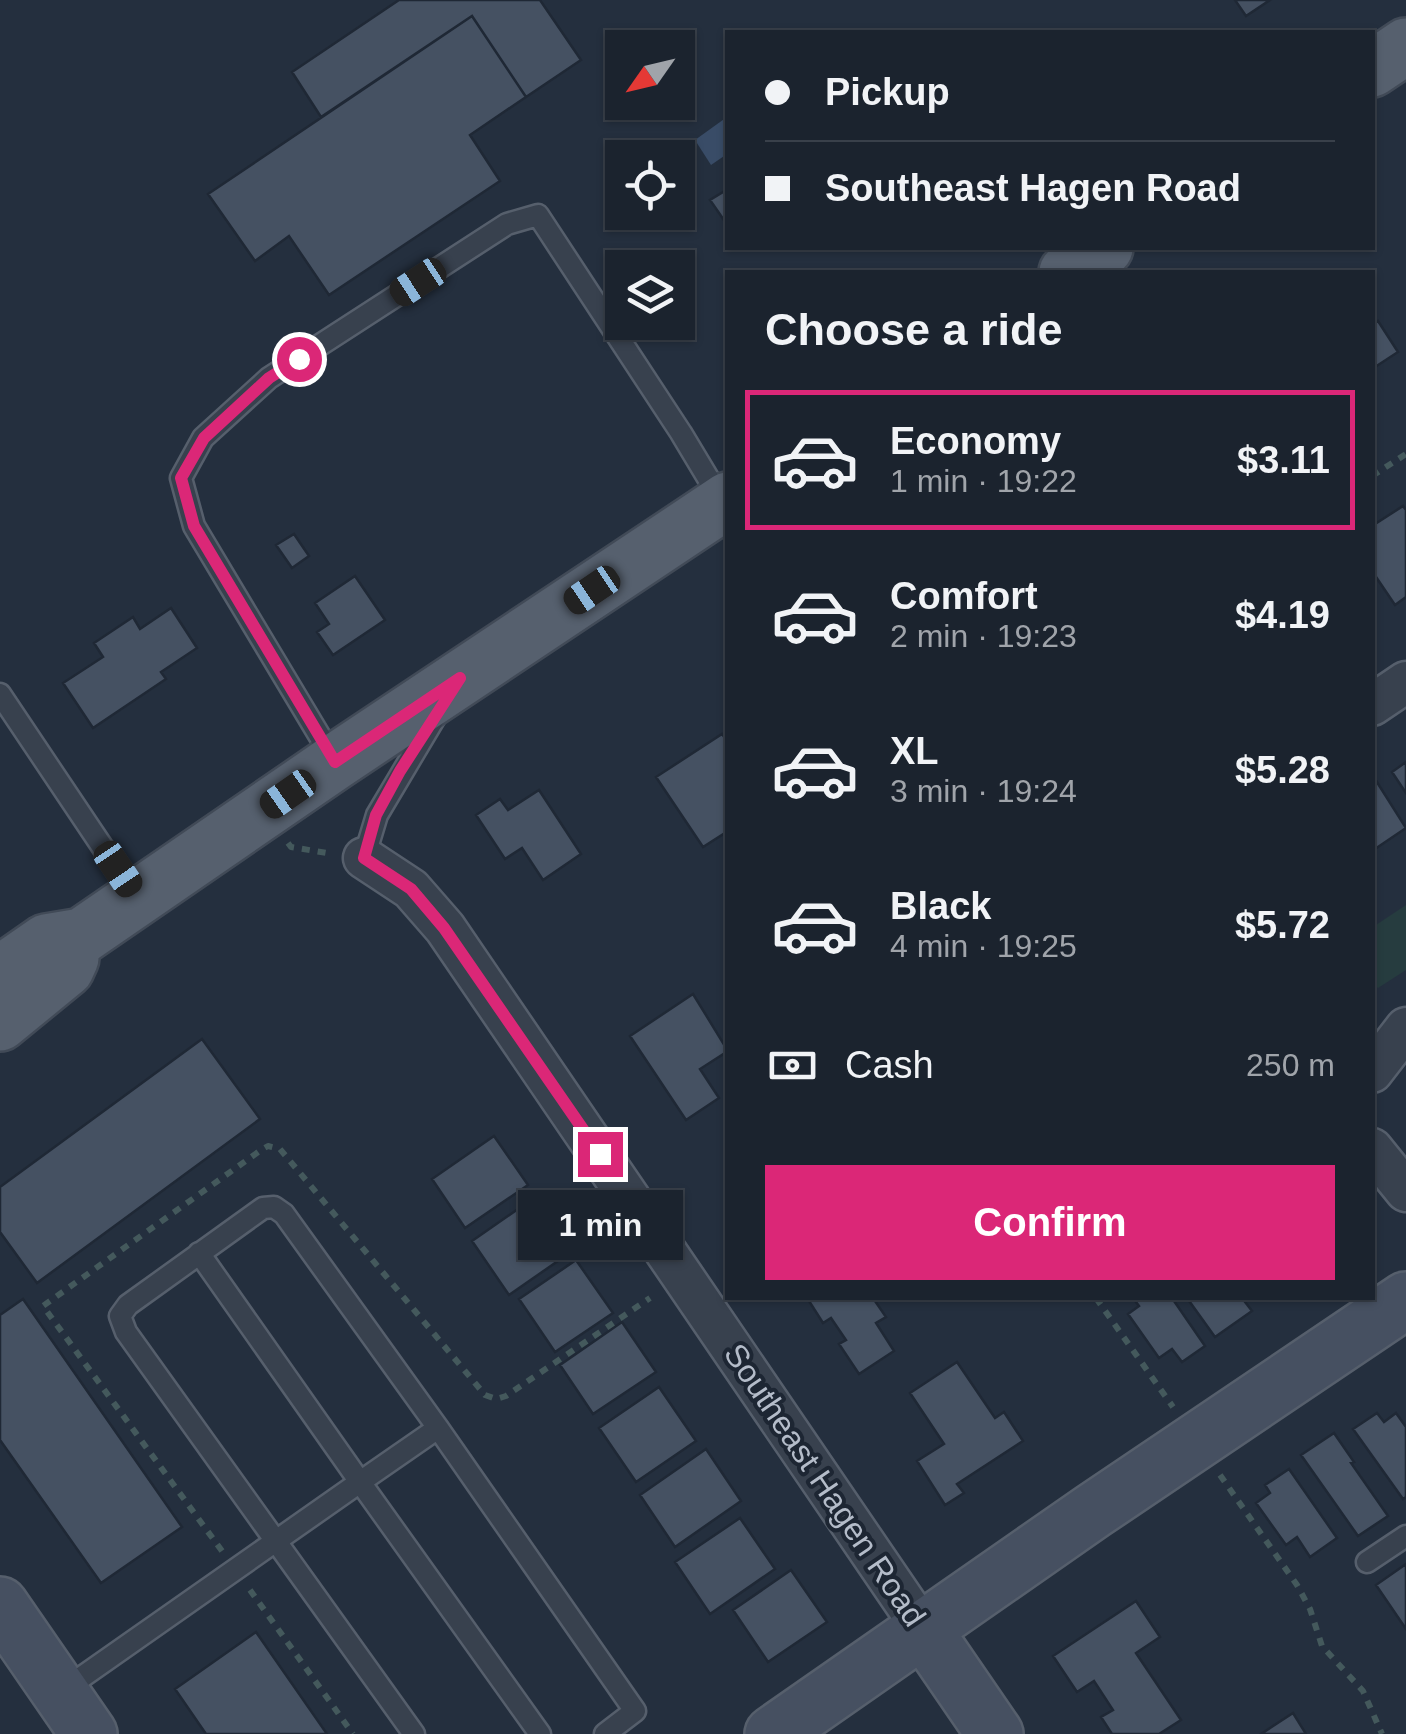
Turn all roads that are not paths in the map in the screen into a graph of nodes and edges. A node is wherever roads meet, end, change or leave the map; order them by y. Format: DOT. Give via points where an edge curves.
graph roads {
  1 [pos="1406,46"];
  2 [pos="1375,66"];
  3 [pos="1102,250"];
  4 [pos="1070,270"];
  5 [pos="725,501"];
  6 [pos="460,678"];
  7 [pos="1406,682"];
  8 [pos="0,694"];
  9 [pos="1375,702"];
  10 [pos="335,762"];
  11 [pos="364,858"];
  12 [pos="137,898"];
  13 [pos="82,936"];
  14 [pos="0,974"];
  15 [pos="0,1022"];
  16 [pos="1406,1028"];
  17 [pos="1375,1068"];
  18 [pos="1375,1154"];
  19 [pos="1406,1191"];
  20 [pos="200,1253"];
  21 [pos="1406,1300"];
  22 [pos="438,1428"];
  23 [pos="360,1482"];
  24 [pos="1406,1536"];
  25 [pos="276,1540"];
  26 [pos="1367,1562"];
  27 [pos="0,1605"];
  28 [pos="923,1629"];
  29 [pos="75,1713"];
  30 [pos="414,1734"];
  31 [pos="540,1734"];
  32 [pos="605,1734"];
  33 [pos="773,1734"];
  34 [pos="995,1734"];
  1 -- 2 [label="main road"];
  3 -- 4 [label="main road"];
  5 -- 6 [label="main road"];
  5 -- 10 [label="lane" via="538,214 507,224 269,378 204,438 181,478 194,526"];
  6 -- 10 [label="main road"];
  6 -- 11 [label="lane" via="376,815"];
  7 -- 9 [label="street"];
  8 -- 12 [label="lane"];
  10 -- 12 [label="main road"];
  11 -- 28 [label="street, Southeast Hagen Road" via="411,889 444,928"];
  12 -- 13 [label="main road"];
  13 -- 14 [label="main road" via="46,942"];
  13 -- 15 [label="main road" via="66,969"];
  16 -- 17 [label="street"];
  18 -- 19 [label="street"];
  20 -- 22 [label="lane" via="274,1206"];
  20 -- 23 [label="lane"];
  20 -- 25 [label="lane" via="120,1316"];
  21 -- 28 [label="street"];
  22 -- 23 [label="lane"];
  22 -- 32 [label="lane" via="636,1711"];
  23 -- 25 [label="lane"];
  23 -- 31 [label="lane"];
  24 -- 26 [label="lane"];
  25 -- 29 [label="lane"];
  25 -- 30 [label="lane"];
  27 -- 29 [label="street"];
  28 -- 33 [label="street"];
  28 -- 34 [label="street, Southeast Hagen Road"];
}
